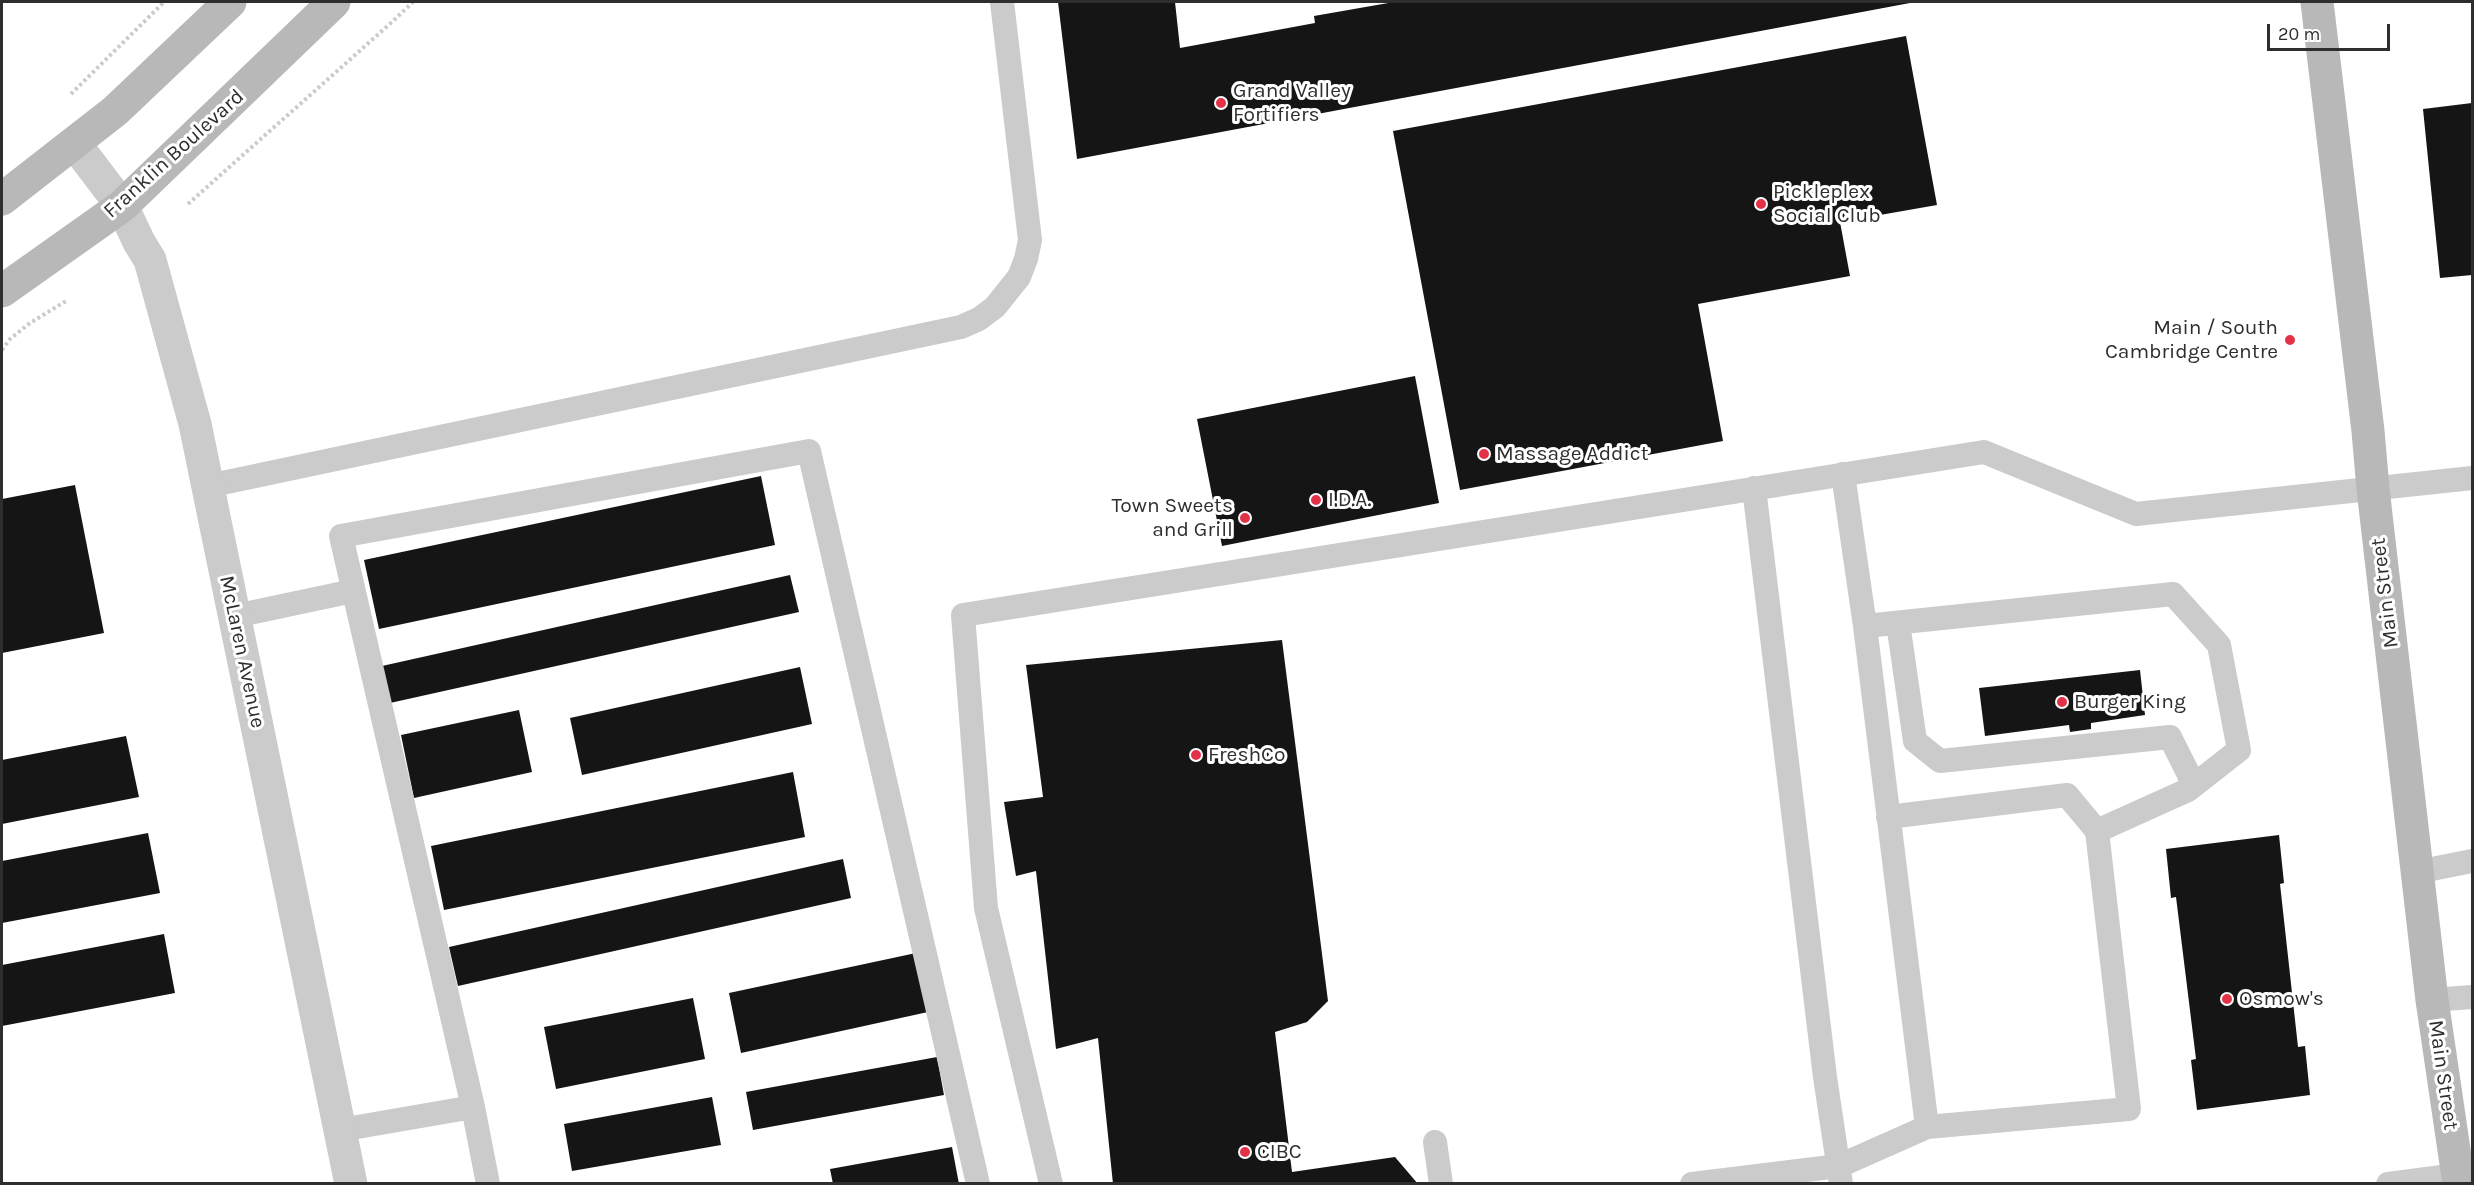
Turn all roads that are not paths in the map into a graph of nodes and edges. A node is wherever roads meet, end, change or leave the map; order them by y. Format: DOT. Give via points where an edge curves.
graph roads {
  1 [pos="334,2"];
  2 [pos="1002,2"];
  3 [pos="2317,2"];
  4 [pos="217,6"];
  5 [pos="75,144"];
  6 [pos="2,199"];
  7 [pos="122,206"];
  8 [pos="2,291"];
  9 [pos="1843,474"];
  10 [pos="2472,478"];
  11 [pos="208,486"];
  12 [pos="1754,488"];
  13 [pos="2373,489"];
  14 [pos="353,591"];
  15 [pos="235,616"];
  16 [pos="1898,623"];
  17 [pos="1865,626"];
  18 [pos="2194,785"];
  19 [pos="1888,817"];
  20 [pos="2097,831"];
  21 [pos="2472,861"];
  22 [pos="2417,872"];
  23 [pos="2472,997"];
  24 [pos="2432,1000"];
  25 [pos="473,1107"];
  26 [pos="1927,1127"];
  27 [pos="340,1130"];
  28 [pos="1435,1142"];
  29 [pos="1840,1175"];
  30 [pos="2458,1179"];
  31 [pos="351,1184"];
  32 [pos="488,1184"];
  33 [pos="978,1184"];
  34 [pos="1051,1184"];
  35 [pos="1441,1184"];
  36 [pos="1692,1184"];
  37 [pos="2388,1184"];
  1 -- 7 [label="main road, Franklin Boulevard"];
  2 -- 11 [label="lane" via="1030,240 1019,277 995,308 979,319 961,327"];
  3 -- 13 [label="main road, Main Street"];
  4 -- 5 [label="main road" via="115,111"];
  5 -- 6 [label="main road"];
  5 -- 7 [label="street, McLaren Avenue"];
  7 -- 8 [label="main road, Franklin Boulevard"];
  7 -- 11 [label="street, McLaren Avenue" via="150,260"];
  9 -- 12 [label="lane"];
  9 -- 13 [label="lane" via="1984,452 2136,514"];
  9 -- 17 [label="lane"];
  10 -- 13 [label="lane"];
  11 -- 15 [label="street, McLaren Avenue"];
  12 -- 29 [label="lane"];
  12 -- 34 [label="lane" via="963,615 986,908"];
  13 -- 22 [label="main road, Main Street"];
  14 -- 15 [label="lane"];
  14 -- 25 [label="lane"];
  14 -- 33 [label="lane" via="340,536 809,451"];
  15 -- 27 [label="street, McLaren Avenue"];
  16 -- 17 [label="lane"];
  16 -- 18 [label="lane" via="1915,741 1940,762 2170,737"];
  16 -- 18 [label="lane" via="2173,594 2218,645 2239,750"];
  17 -- 19 [label="lane"];
  18 -- 20 [label="lane"];
  19 -- 20 [label="lane" via="2067,795"];
  19 -- 26 [label="lane"];
  20 -- 26 [label="lane" via="2129,1109"];
  21 -- 22 [label="lane"];
  22 -- 24 [label="main road, Main Street"];
  23 -- 24 [label="lane"];
  24 -- 30 [label="main road, Main Street"];
  25 -- 27 [label="lane"];
  25 -- 32 [label="lane"];
  26 -- 29 [label="lane"];
  27 -- 31 [label="street, McLaren Avenue"];
  28 -- 35 [label="lane"];
  29 -- 36 [label="lane"];
  30 -- 37 [label="lane"];
}
